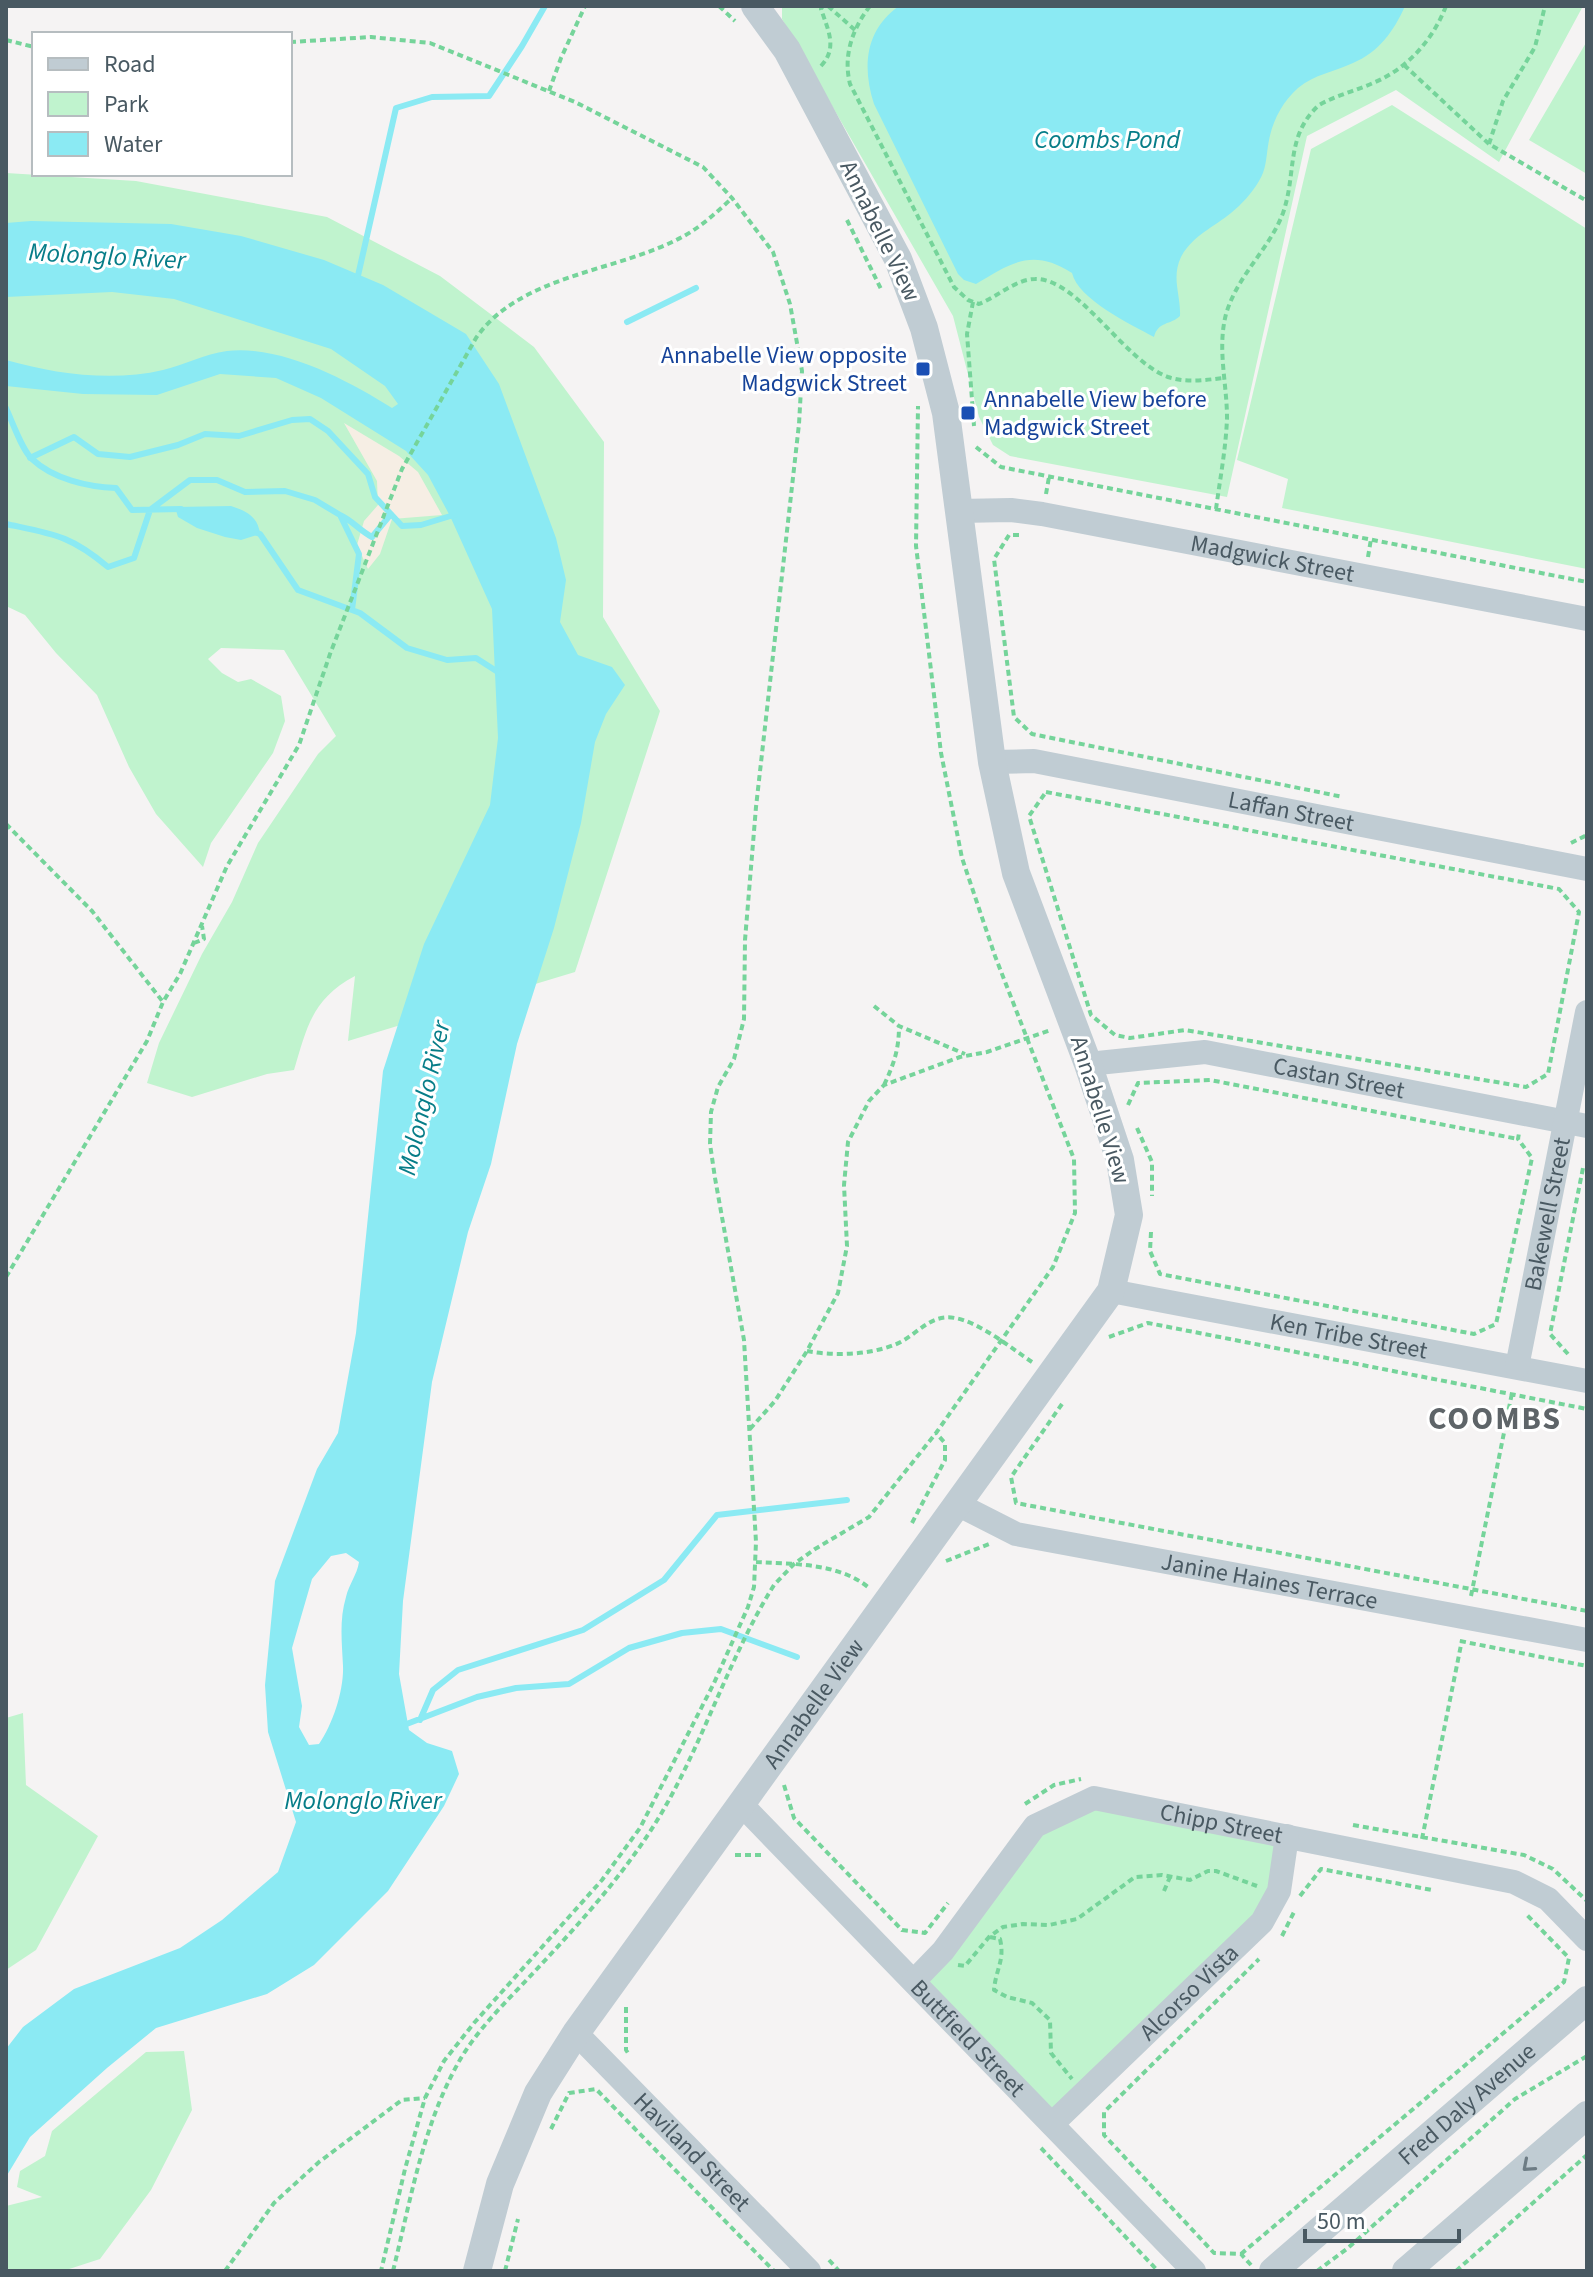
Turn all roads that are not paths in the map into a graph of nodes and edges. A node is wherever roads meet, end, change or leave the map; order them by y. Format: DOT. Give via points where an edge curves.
graph roads {
  1 [pos="755,6"];
  2 [pos="959,511"];
  3 [pos="1587,619"];
  4 [pos="992,762"];
  5 [pos="1587,869"];
  6 [pos="1587,1012"];
  7 [pos="1088,1064"];
  8 [pos="1577,1124"];
  9 [pos="1111,1291"];
  10 [pos="1517,1367"];
  11 [pos="1587,1381"];
  12 [pos="957,1504"];
  13 [pos="1587,1640"];
  14 [pos="741,1804"];
  15 [pos="1287,1836"];
  16 [pos="1587,1939"];
  17 [pos="914,1981"];
  18 [pos="1587,2000"];
  19 [pos="576,2033"];
  20 [pos="1587,2115"];
  21 [pos="1052,2124"];
  22 [pos="477,2271"];
  23 [pos="809,2271"];
  24 [pos="1194,2271"];
  25 [pos="1273,2271"];
  26 [pos="1406,2271"];
  1 -- 2 [label="street, Annabelle View" via="787,50 898,259 937,374"];
  2 -- 3 [label="street, Madgwick Street" via="1042,514"];
  2 -- 4 [label="street, Annabelle View"];
  4 -- 5 [label="street, Laffan Street" via="1034,761"];
  4 -- 7 [label="street, Annabelle View" via="1016,873 1082,1019"];
  6 -- 8 [label="street, Bakewell Street"];
  7 -- 8 [label="street, Castan Street" via="1205,1052"];
  7 -- 9 [label="street, Annabelle View" via="1120,1160 1129,1215"];
  8 -- 10 [label="street, Bakewell Street"];
  9 -- 10 [label="street, Ken Tribe Street"];
  9 -- 12 [label="street, Annabelle View"];
  10 -- 11 [label="street, Ken Tribe Street"];
  12 -- 13 [label="street, Janine Haines Terrace" via="1016,1534"];
  12 -- 14 [label="street, Annabelle View"];
  14 -- 17 [label="street, Buttfield Street"];
  14 -- 19 [label="street, Annabelle View"];
  15 -- 16 [label="street, Chipp Street" via="1514,1882 1548,1899"];
  15 -- 17 [label="street, Chipp Street" via="1094,1798 1035,1826 943,1951"];
  15 -- 21 [label="street, Alcorso Vista" via="1279,1891 1262,1922"];
  17 -- 21 [label="street, Buttfield Street"];
  18 -- 25 [label="street, Fred Daly Avenue"];
  19 -- 22 [label="street, Annabelle View" via="538,2093 500,2184"];
  19 -- 23 [label="street, Haviland Street"];
  20 -- 26 [label="street, one-way"];
  21 -- 24 [label="street, Buttfield Street"];
}
